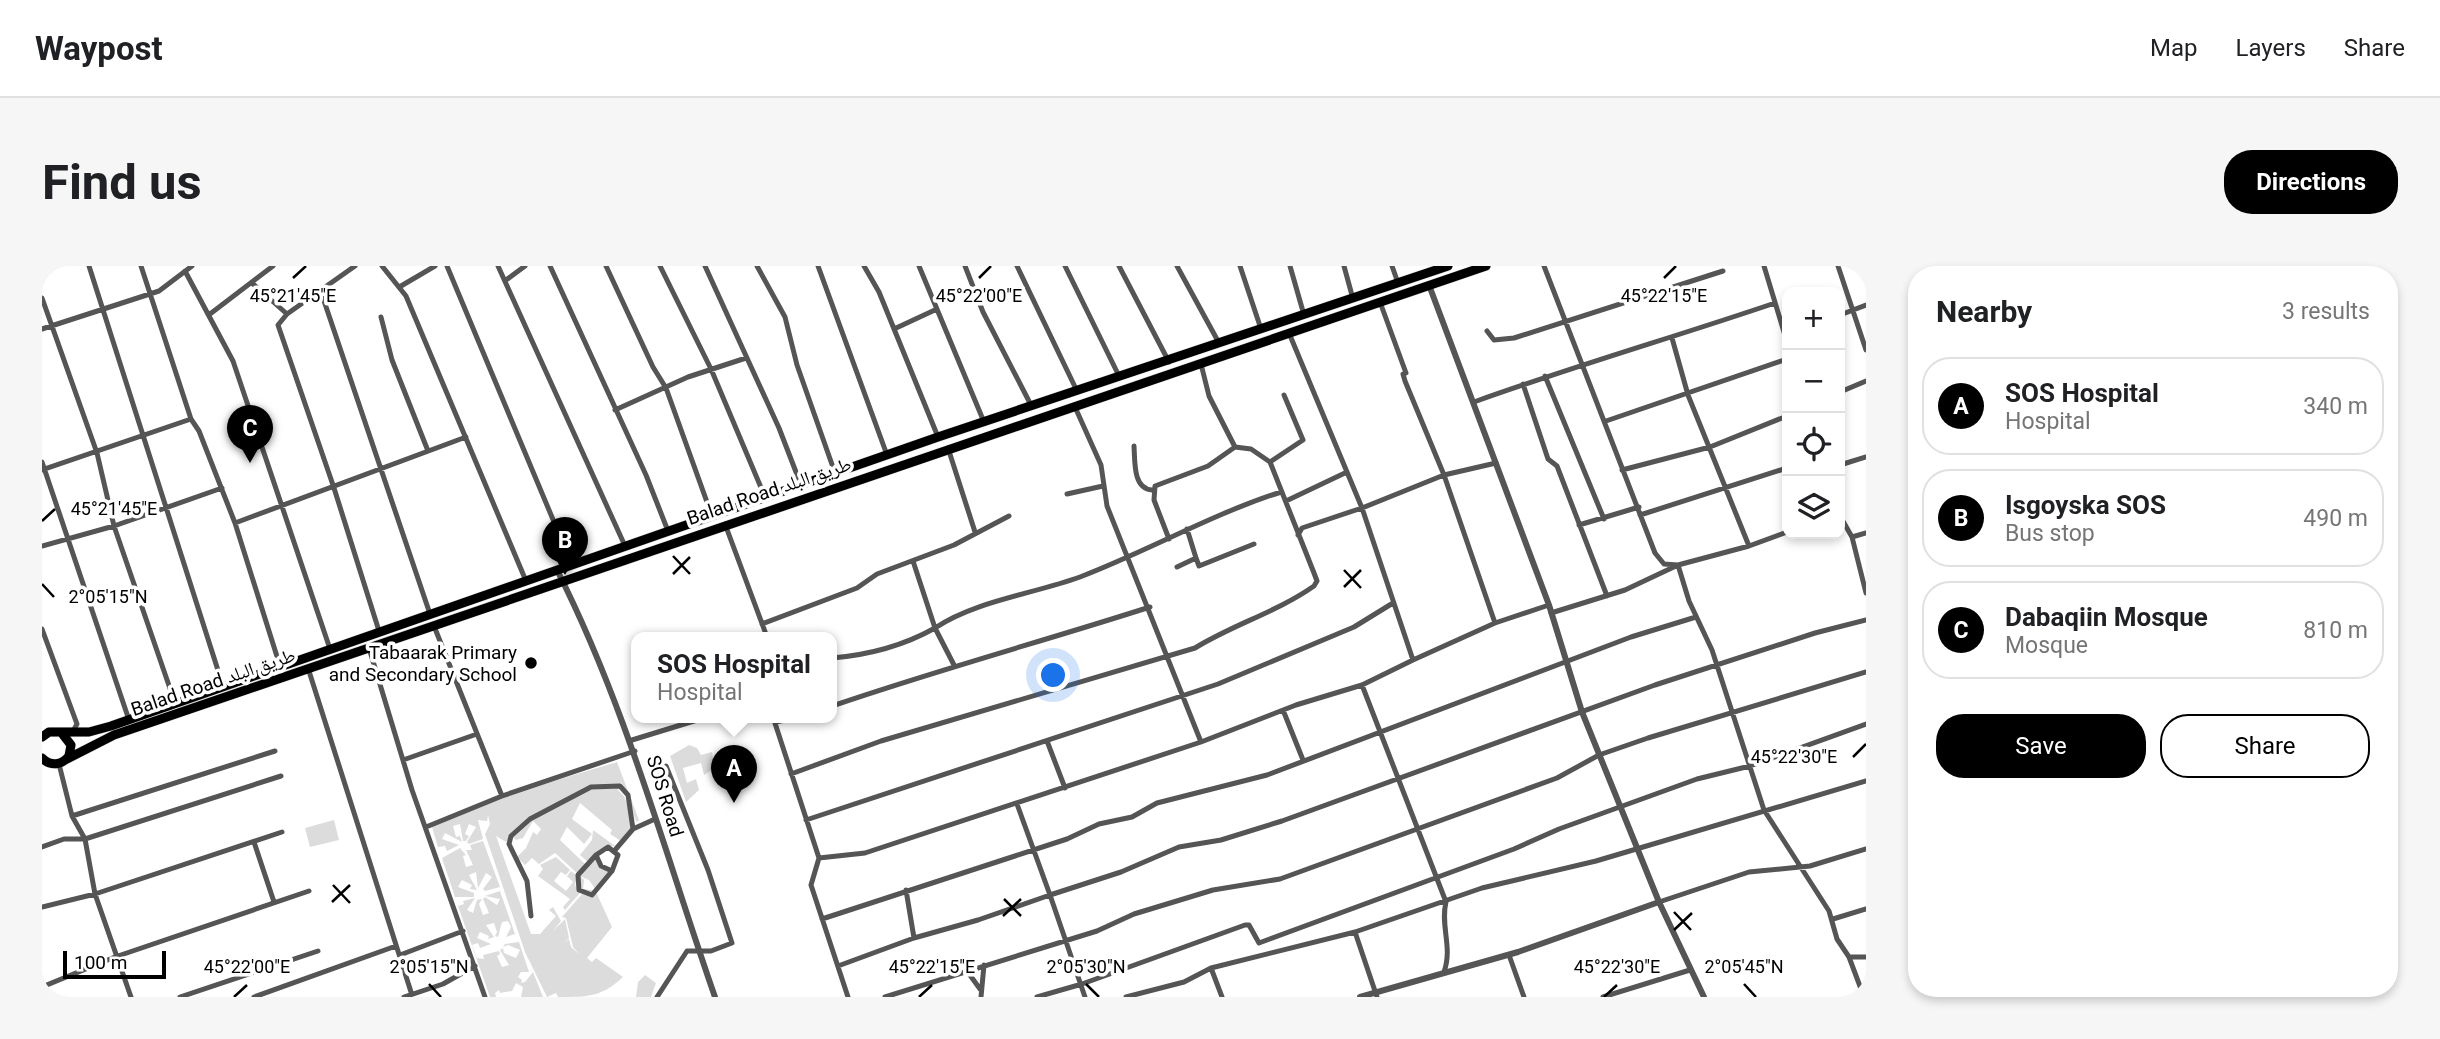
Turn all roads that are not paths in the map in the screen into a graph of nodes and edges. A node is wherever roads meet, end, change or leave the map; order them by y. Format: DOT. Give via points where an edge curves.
graph roads {
  1 [pos="89,266"];
  2 [pos="141,266"];
  3 [pos="192,266"];
  4 [pos="273,266"];
  5 [pos="355,266"];
  6 [pos="382,266"];
  7 [pos="435,266"];
  8 [pos="447,266"];
  9 [pos="498,266"];
  10 [pos="525,266"];
  11 [pos="550,266"];
  12 [pos="606,266"];
  13 [pos="660,266"];
  14 [pos="705,266"];
  15 [pos="757,266"];
  16 [pos="818,266"];
  17 [pos="863,266"];
  18 [pos="919,266"];
  19 [pos="965,266"];
  20 [pos="1017,266"];
  21 [pos="1065,266"];
  22 [pos="1119,266"];
  23 [pos="1177,266"];
  24 [pos="1240,266"];
  25 [pos="1290,266"];
  26 [pos="1344,266"];
  27 [pos="1392,266"];
  28 [pos="1486,266"];
  29 [pos="1544,266"];
  30 [pos="1764,266"];
  31 [pos="1838,266"];
  32 [pos="1445,267"];
  33 [pos="185,271"];
  34 [pos="1723,271"];
  35 [pos="506,280"];
  36 [pos="253,283"];
  37 [pos="1398,283"];
  38 [pos="1429,285"];
  39 [pos="401,286"];
  40 [pos="321,292"];
  41 [pos="149,295"];
  42 [pos="42,298"];
  43 [pos="1353,299"];
  44 [pos="1380,302"];
  45 [pos="1775,303"];
  46 [pos="1866,305"];
  47 [pos="102,308"];
  48 [pos="937,309"];
  49 [pos="1852,311"];
  50 [pos="1845,313"];
  51 [pos="210,314"];
  52 [pos="287,314"];
  53 [pos="1304,315"];
  54 [pos="381,317"];
  55 [pos="1566,321"];
  56 [pos="1782,323"];
  57 [pos="51,326"];
  58 [pos="42,329"];
  59 [pos="894,329"];
  60 [pos="1261,330"];
  61 [pos="1487,331"];
  62 [pos="1290,333"];
  63 [pos="1672,338"];
  64 [pos="1220,345"];
  65 [pos="1866,350"];
  66 [pos="746,358"];
  67 [pos="1782,361"];
  68 [pos="1169,362"];
  69 [pos="1201,363"];
  70 [pos="1582,363"];
  71 [pos="710,369"];
  72 [pos="1545,376"];
  73 [pos="1119,377"];
  74 [pos="1866,381"];
  75 [pos="1523,384"];
  76 [pos="666,388"];
  77 [pos="1845,390"];
  78 [pos="1077,391"];
  79 [pos="1284,395"];
  80 [pos="1688,395"];
  81 [pos="1474,402"];
  82 [pos="1074,405"];
  83 [pos="1032,407"];
  84 [pos="615,410"];
  85 [pos="1782,418"];
  86 [pos="191,419"];
  87 [pos="1606,421"];
  88 [pos="984,422"];
  89 [pos="144,435"];
  90 [pos="466,437"];
  91 [pos="937,437"];
  92 [pos="1134,446"];
  93 [pos="1235,447"];
  94 [pos="1710,447"];
  95 [pos="948,448"];
  96 [pos="428,451"];
  97 [pos="97,453"];
  98 [pos="887,455"];
  99 [pos="1866,457"];
  100 [pos="42,462"];
  101 [pos="1270,462"];
  102 [pos="1496,463"];
  103 [pos="1845,463"];
  104 [pos="43,469"];
  105 [pos="384,470"];
  106 [pos="1622,470"];
  107 [pos="1782,470"];
  108 [pos="1347,472"];
  109 [pos="835,473"];
  110 [pos="1444,475"];
  111 [pos="801,485"];
  112 [pos="1103,486"];
  113 [pos="222,488"];
  114 [pos="334,488"];
  115 [pos="1727,489"];
  116 [pos="1152,490"];
  117 [pos="1281,492"];
  118 [pos="1067,494"];
  119 [pos="765,497"];
  120 [pos="1286,501"];
  121 [pos="283,505"];
  122 [pos="1639,507"];
  123 [pos="1362,508"];
  124 [pos="164,509"];
  125 [pos="1640,515"];
  126 [pos="712,516"];
  127 [pos="1009,516"];
  128 [pos="1604,519"];
  129 [pos="234,523"];
  130 [pos="725,524"];
  131 [pos="1579,525"];
  132 [pos="1845,525"];
  133 [pos="114,526"];
  134 [pos="1187,529"];
  135 [pos="668,531"];
  136 [pos="975,532"];
  137 [pos="1866,533"];
  138 [pos="1782,534"];
  139 [pos="1298,535"];
  140 [pos="1852,537"];
  141 [pos="66,538"];
  142 [pos="1169,539"];
  143 [pos="1254,544"];
  144 [pos="42,546"];
  145 [pos="625,546"];
  146 [pos="1749,546"];
  147 [pos="1128,558"];
  148 [pos="1196,558"];
  149 [pos="913,561"];
  150 [pos="572,565"];
  151 [pos="1678,565"];
  152 [pos="1177,566"];
  153 [pos="557,570"];
  154 [pos="562,580"];
  155 [pos="526,581"];
  156 [pos="1865,588"];
  157 [pos="1607,596"];
  158 [pos="1393,603"];
  159 [pos="1150,607"];
  160 [pos="1550,609"];
  161 [pos="430,614"];
  162 [pos="1696,617"];
  163 [pos="1866,620"];
  164 [pos="1495,623"];
  165 [pos="762,624"];
  166 [pos="434,626"];
  167 [pos="934,628"];
  168 [pos="42,629"];
  169 [pos="379,631"];
  170 [pos="765,632"];
  171 [pos="369,648"];
  172 [pos="330,649"];
  173 [pos="1167,653"];
  174 [pos="837,657"];
  175 [pos="1413,660"];
  176 [pos="1567,663"];
  177 [pos="954,665"];
  178 [pos="1716,665"];
  179 [pos="279,666"];
  180 [pos="308,668"];
  181 [pos="1866,672"];
  182 [pos="1362,685"];
  183 [pos="223,686"];
  184 [pos="1183,696"];
  185 [pos="175,703"];
  186 [pos="837,704"];
  187 [pos="1283,710"];
  188 [pos="1582,712"];
  189 [pos="1731,713"];
  190 [pos="129,720"];
  191 [pos="687,723"];
  192 [pos="775,723"];
  193 [pos="1866,723"];
  194 [pos="61,732"];
  195 [pos="72,733"];
  196 [pos="1380,733"];
  197 [pos="477,734"];
  198 [pos="42,737"];
  199 [pos="632,740"];
  200 [pos="1047,741"];
  201 [pos="1201,742"];
  202 [pos="275,751"];
  203 [pos="635,751"];
  204 [pos="1600,755"];
  205 [pos="402,760"];
  206 [pos="1303,760"];
  207 [pos="52,762"];
  208 [pos="666,766"];
  209 [pos="1750,766"];
  210 [pos="792,774"];
  211 [pos="281,776"];
  212 [pos="1398,780"];
  213 [pos="1866,781"];
  214 [pos="1065,788"];
  215 [pos="502,796"];
  216 [pos="1017,804"];
  217 [pos="1620,808"];
  218 [pos="1764,810"];
  219 [pos="72,816"];
  220 [pos="655,819"];
  221 [pos="806,820"];
  222 [pos="426,827"];
  223 [pos="1416,828"];
  224 [pos="633,829"];
  225 [pos="282,832"];
  226 [pos="85,839"];
  227 [pos="254,842"];
  228 [pos="42,847"];
  229 [pos="1636,848"];
  230 [pos="1034,849"];
  231 [pos="1866,849"];
  232 [pos="615,850"];
  233 [pos="596,855"];
  234 [pos="820,858"];
  235 [pos="1800,867"];
  236 [pos="611,871"];
  237 [pos="1436,878"];
  238 [pos="906,890"];
  239 [pos="309,891"];
  240 [pos="94,894"];
  241 [pos="1049,895"];
  242 [pos="274,902"];
  243 [pos="1446,902"];
  244 [pos="1658,902"];
  245 [pos="42,907"];
  246 [pos="1866,909"];
  247 [pos="531,916"];
  248 [pos="822,919"];
  249 [pos="1833,919"];
  250 [pos="463,931"];
  251 [pos="1355,932"];
  252 [pos="914,938"];
  253 [pos="1067,939"];
  254 [pos="396,946"];
  255 [pos="318,951"];
  256 [pos="700,952"];
  257 [pos="1508,954"];
  258 [pos="400,955"];
  259 [pos="115,957"];
  260 [pos="1849,957"];
  261 [pos="1866,957"];
  262 [pos="984,965"];
  263 [pos="475,966"];
  264 [pos="838,966"];
  265 [pos="1211,968"];
  266 [pos="1690,970"];
  267 [pos="967,971"];
  268 [pos="1444,972"];
  269 [pos="1082,984"];
  270 [pos="42,987"];
  271 [pos="980,989"];
  272 [pos="411,992"];
  273 [pos="1376,995"];
  274 [pos="131,997"];
  275 [pos="180,997"];
  276 [pos="254,997"];
  277 [pos="404,997"];
  278 [pos="485,997"];
  279 [pos="657,997"];
  280 [pos="715,997"];
  281 [pos="848,997"];
  282 [pos="885,997"];
  283 [pos="981,997"];
  284 [pos="1037,997"];
  285 [pos="1085,997"];
  286 [pos="1126,997"];
  287 [pos="1222,997"];
  288 [pos="1360,997"];
  289 [pos="1524,997"];
  290 [pos="1603,997"];
  291 [pos="1704,997"];
  292 [pos="1864,997"];
  1 -- 47 [label="street"];
  2 -- 41 [label="street"];
  3 -- 33 [label="street"];
  4 -- 36 [label="street"];
  5 -- 40 [label="street"];
  6 -- 39 [label="street"];
  7 -- 39 [label="street"];
  8 -- 150 [label="street"];
  9 -- 35 [label="street"];
  10 -- 35 [label="street"];
  11 -- 84 [label="street"];
  12 -- 76 [label="street"];
  13 -- 71 [label="street"];
  14 -- 66 [label="street"];
  15 -- 109 [label="street" via="785,317"];
  16 -- 98 [label="street"];
  17 -- 59 [label="street"];
  18 -- 48 [label="street"];
  19 -- 83 [label="street"];
  20 -- 78 [label="street"];
  21 -- 73 [label="street"];
  22 -- 68 [label="street"];
  23 -- 64 [label="street"];
  24 -- 60 [label="street"];
  25 -- 53 [label="street"];
  26 -- 43 [label="street"];
  27 -- 37 [label="street"];
  28 -- 38 [label="highway, Balad Road طريق البلد"];
  29 -- 55 [label="street"];
  30 -- 45 [label="street"];
  31 -- 49 [label="street"];
  32 -- 37 [label="highway, Balad Road طريق البلد"];
  33 -- 41 [label="street"];
  33 -- 51 [label="street"];
  34 -- 55 [label="street"];
  35 -- 145 [label="street" via="526,335"];
  36 -- 51 [label="street"];
  36 -- 52 [label="street"];
  37 -- 43 [label="highway, Balad Road طريق البلد"];
  38 -- 44 [label="highway, Balad Road طريق البلد"];
  38 -- 81 [label="street"];
  39 -- 90 [label="street"];
  40 -- 52 [label="street"];
  40 -- 105 [label="street"];
  41 -- 47 [label="street"];
  41 -- 86 [label="street"];
  42 -- 57 [label="street"];
  43 -- 53 [label="highway, Balad Road طريق البلد"];
  44 -- 62 [label="highway, Balad Road طريق البلد"];
  44 -- 110 [label="street" via="1405,381"];
  45 -- 56 [label="street"];
  45 -- 63 [label="street"];
  46 -- 49 [label="street"];
  47 -- 57 [label="street"];
  47 -- 89 [label="street"];
  48 -- 59 [label="street"];
  48 -- 88 [label="street"];
  49 -- 50 [label="street"];
  49 -- 65 [label="street"];
  51 -- 121 [label="street" via="233,362"];
  52 -- 114 [label="street" via="278,325"];
  53 -- 60 [label="highway, Balad Road طريق البلد"];
  54 -- 96 [label="street" via="392,360"];
  55 -- 61 [label="street" via="1514,338 1494,340"];
  55 -- 70 [label="street"];
  57 -- 58 [label="street"];
  57 -- 97 [label="street"];
  59 -- 91 [label="street"];
  60 -- 64 [label="highway, Balad Road طريق البلد"];
  62 -- 69 [label="highway, Balad Road طريق البلد"];
  62 -- 108 [label="street"];
  63 -- 70 [label="street"];
  63 -- 80 [label="street"];
  64 -- 68 [label="highway, Balad Road طريق البلد"];
  66 -- 71 [label="street"];
  66 -- 111 [label="street"];
  67 -- 80 [label="street"];
  68 -- 73 [label="highway, Balad Road طريق البلد"];
  69 -- 82 [label="highway, Balad Road طريق البلد"];
  69 -- 93 [label="street" via="1209,396"];
  70 -- 72 [label="street"];
  70 -- 87 [label="street"];
  71 -- 76 [label="street"];
  71 -- 119 [label="street"];
  72 -- 75 [label="street"];
  72 -- 128 [label="street"];
  73 -- 78 [label="highway, Balad Road طريق البلد"];
  74 -- 77 [label="street"];
  75 -- 81 [label="street"];
  75 -- 131 [label="street" via="1548,459 1557,466"];
  76 -- 84 [label="street"];
  76 -- 126 [label="street"];
  78 -- 83 [label="highway, Balad Road طريق البلد"];
  79 -- 101 [label="street" via="1303,440"];
  80 -- 87 [label="street"];
  80 -- 94 [label="street"];
  81 -- 102 [label="street"];
  82 -- 95 [label="highway, Balad Road طريق البلد"];
  82 -- 112 [label="street" via="1101,465"];
  83 -- 88 [label="highway, Balad Road طريق البلد"];
  84 -- 135 [label="street"];
  85 -- 94 [label="street"];
  86 -- 89 [label="street"];
  86 -- 113 [label="street"];
  87 -- 106 [label="street"];
  88 -- 91 [label="highway, Balad Road طريق البلد"];
  89 -- 97 [label="street"];
  89 -- 124 [label="street"];
  90 -- 96 [label="street"];
  90 -- 155 [label="street"];
  91 -- 98 [label="highway, Balad Road طريق البلد"];
  92 -- 116 [label="street" via="1139,485"];
  93 -- 101 [label="street" via="1251,449"];
  93 -- 116 [label="street" via="1208,466"];
  94 -- 106 [label="street"];
  94 -- 115 [label="street"];
  95 -- 130 [label="highway, Balad Road طريق البلد"];
  95 -- 136 [label="street"];
  96 -- 105 [label="street"];
  97 -- 104 [label="street"];
  97 -- 133 [label="street"];
  98 -- 109 [label="highway, Balad Road طريق البلد"];
  99 -- 103 [label="street"];
  100 -- 104 [label="street"];
  101 -- 117 [label="street"];
  102 -- 110 [label="street"];
  102 -- 160 [label="street"];
  104 -- 141 [label="street"];
  105 -- 114 [label="street"];
  105 -- 161 [label="street"];
  106 -- 122 [label="street"];
  107 -- 115 [label="street"];
  108 -- 120 [label="street"];
  108 -- 123 [label="street"];
  109 -- 111 [label="highway, Balad Road طريق البلد"];
  110 -- 123 [label="street"];
  110 -- 164 [label="street"];
  111 -- 119 [label="highway, Balad Road طريق البلد"];
  112 -- 118 [label="street"];
  112 -- 147 [label="street"];
  113 -- 124 [label="street"];
  113 -- 129 [label="street"];
  114 -- 121 [label="street"];
  114 -- 169 [label="street"];
  115 -- 125 [label="street"];
  115 -- 146 [label="street"];
  116 -- 142 [label="street"];
  117 -- 120 [label="street"];
  117 -- 134 [label="street"];
  119 -- 126 [label="highway, Balad Road طريق البلد"];
  120 -- 139 [label="street"];
  121 -- 129 [label="street"];
  121 -- 172 [label="street"];
  122 -- 125 [label="street"];
  122 -- 128 [label="street"];
  123 -- 139 [label="street" via="1302,528"];
  123 -- 158 [label="street"];
  124 -- 133 [label="street"];
  124 -- 183 [label="street"];
  125 -- 151 [label="street" via="1655,553 1664,564"];
  126 -- 135 [label="highway, Balad Road طريق البلد"];
  127 -- 136 [label="street"];
  128 -- 131 [label="street"];
  129 -- 179 [label="street"];
  130 -- 154 [label="highway, Balad Road طريق البلد"];
  130 -- 165 [label="street"];
  131 -- 157 [label="street"];
  132 -- 140 [label="street"];
  133 -- 141 [label="street"];
  133 -- 185 [label="street"];
  134 -- 142 [label="street"];
  134 -- 148 [label="street"];
  135 -- 145 [label="highway, Balad Road طريق البلد"];
  136 -- 149 [label="street"];
  137 -- 140 [label="street"];
  138 -- 146 [label="street"];
  139 -- 173 [label="street" via="1314,573 1314,586 1195,648"];
  140 -- 156 [label="street"];
  141 -- 144 [label="street"];
  141 -- 190 [label="street"];
  142 -- 147 [label="street"];
  143 -- 148 [label="street" via="1199,566"];
  145 -- 150 [label="highway, Balad Road طريق البلد"];
  146 -- 151 [label="street"];
  147 -- 159 [label="street"];
  147 -- 167 [label="street" via="1037,592 961,612"];
  148 -- 152 [label="street"];
  149 -- 165 [label="street"];
  149 -- 167 [label="street"];
  150 -- 153 [label="highway, Balad Road طريق البلد"];
  151 -- 157 [label="street"];
  151 -- 162 [label="street"];
  153 -- 154 [label="street, SOS Road"];
  153 -- 155 [label="highway, Balad Road طريق البلد"];
  154 -- 166 [label="highway, Balad Road طريق البلد"];
  154 -- 199 [label="street, SOS Road"];
  155 -- 161 [label="highway, Balad Road طريق البلد"];
  157 -- 160 [label="street"];
  158 -- 175 [label="street"];
  158 -- 184 [label="street" via="1354,627 1257,670"];
  159 -- 173 [label="street"];
  159 -- 177 [label="street" via="1029,647"];
  160 -- 164 [label="street"];
  160 -- 176 [label="street"];
  161 -- 169 [label="highway, Balad Road طريق البلد"];
  162 -- 176 [label="street"];
  162 -- 178 [label="street"];
  163 -- 178 [label="street"];
  164 -- 175 [label="street"];
  165 -- 170 [label="street"];
  166 -- 171 [label="highway, Balad Road طريق البلد"];
  166 -- 197 [label="street"];
  167 -- 174 [label="street" via="893,646"];
  167 -- 177 [label="street"];
  168 -- 195 [label="street" via="77,724"];
  169 -- 172 [label="highway, Balad Road طريق البلد"];
  171 -- 180 [label="highway, Balad Road طريق البلد"];
  171 -- 205 [label="street"];
  172 -- 179 [label="highway, Balad Road طريق البلد"];
  173 -- 184 [label="street"];
  173 -- 210 [label="street" via="1059,690 881,741"];
  175 -- 182 [label="street"];
  176 -- 188 [label="street"];
  176 -- 196 [label="street"];
  177 -- 186 [label="street"];
  178 -- 188 [label="street"];
  178 -- 189 [label="street"];
  179 -- 183 [label="highway, Balad Road طريق البلد"];
  180 -- 207 [label="highway, Balad Road طريق البلد" via="97,741"];
  180 -- 254 [label="street"];
  181 -- 189 [label="street"];
  182 -- 187 [label="street"];
  182 -- 196 [label="street"];
  183 -- 185 [label="highway, Balad Road طريق البلد"];
  184 -- 200 [label="street"];
  184 -- 201 [label="street"];
  185 -- 190 [label="highway, Balad Road طريق البلد"];
  187 -- 201 [label="street"];
  187 -- 206 [label="street"];
  188 -- 204 [label="street"];
  188 -- 212 [label="street"];
  189 -- 204 [label="street"];
  189 -- 209 [label="street"];
  190 -- 195 [label="highway, Balad Road طريق البلد" via="89,733"];
  191 -- 199 [label="street"];
  192 -- 210 [label="street"];
  193 -- 209 [label="street"];
  194 -- 195 [label="highway, Balad Road طريق البلد"];
  194 -- 198 [label="highway, Balad Road طريق البلد"];
  194 -- 207 [label="highway" via="71,745"];
  196 -- 206 [label="street"];
  196 -- 212 [label="street"];
  197 -- 205 [label="street"];
  197 -- 215 [label="street"];
  199 -- 203 [label="street, SOS Road"];
  200 -- 214 [label="street"];
  200 -- 221 [label="street"];
  201 -- 214 [label="street"];
  202 -- 219 [label="street"];
  203 -- 215 [label="street"];
  203 -- 220 [label="street, SOS Road"];
  204 -- 217 [label="street"];
  204 -- 223 [label="street" via="1557,778"];
  205 -- 222 [label="street"];
  206 -- 230 [label="street" via="1267,775 1157,803 1132,817 1099,824"];
  207 -- 219 [label="street"];
  208 -- 256 [label="street" via="732,943"];
  209 -- 217 [label="street" via="1697,779"];
  209 -- 218 [label="street"];
  210 -- 221 [label="street"];
  211 -- 226 [label="street"];
  212 -- 223 [label="street"];
  212 -- 241 [label="street" via="1243,834 1179,847"];
  213 -- 218 [label="street"];
  214 -- 216 [label="street"];
  215 -- 222 [label="street"];
  216 -- 230 [label="street"];
  216 -- 234 [label="street" via="865,853"];
  217 -- 229 [label="street"];
  217 -- 237 [label="street"];
  218 -- 229 [label="street"];
  218 -- 235 [label="street"];
  219 -- 226 [label="street"];
  220 -- 224 [label="street"];
  220 -- 256 [label="street, SOS Road"];
  221 -- 234 [label="street"];
  222 -- 250 [label="street"];
  223 -- 237 [label="street"];
  223 -- 253 [label="street" via="1280,879 1213,890"];
  224 -- 232 [label="street"];
  224 -- 247 [label="street" via="628,795 621,786 612,785 591,787 519,826 509,844 527,881"];
  225 -- 227 [label="street"];
  226 -- 228 [label="street" via="64,839"];
  226 -- 240 [label="street"];
  227 -- 240 [label="street"];
  227 -- 242 [label="street"];
  229 -- 243 [label="street" via="1482,888"];
  229 -- 244 [label="street"];
  230 -- 238 [label="street"];
  230 -- 241 [label="street"];
  231 -- 235 [label="street"];
  232 -- 233 [label="street" via="606,848"];
  232 -- 236 [label="street" via="618,860"];
  233 -- 236 [label="street" via="601,866"];
  233 -- 236 [label="street" via="578,875 579,890 592,895"];
  234 -- 248 [label="street" via="811,885"];
  235 -- 244 [label="street" via="1749,872"];
  235 -- 249 [label="street"];
  237 -- 243 [label="street"];
  237 -- 269 [label="street" via="1259,943 1245,925"];
  238 -- 248 [label="street"];
  238 -- 252 [label="street"];
  239 -- 242 [label="street"];
  240 -- 245 [label="street"];
  240 -- 259 [label="street"];
  241 -- 252 [label="street"];
  241 -- 253 [label="street"];
  242 -- 259 [label="street"];
  243 -- 251 [label="street"];
  243 -- 268 [label="street" via="1442,916 1450,951"];
  244 -- 257 [label="street"];
  244 -- 266 [label="street"];
  246 -- 249 [label="street"];
  248 -- 264 [label="street"];
  249 -- 260 [label="street" via="1837,939"];
  250 -- 258 [label="street"];
  250 -- 263 [label="street"];
  251 -- 265 [label="street"];
  251 -- 273 [label="street"];
  252 -- 264 [label="street"];
  253 -- 262 [label="street"];
  253 -- 269 [label="street"];
  254 -- 258 [label="street"];
  254 -- 276 [label="street"];
  255 -- 275 [label="street"];
  256 -- 279 [label="street" via="687,951"];
  256 -- 280 [label="street, SOS Road"];
  257 -- 268 [label="street"];
  257 -- 289 [label="street"];
  258 -- 272 [label="street"];
  259 -- 270 [label="street"];
  259 -- 274 [label="street"];
  260 -- 261 [label="street"];
  260 -- 292 [label="street"];
  262 -- 267 [label="street"];
  262 -- 271 [label="street" via="985,981"];
  263 -- 272 [label="street" via="443,984"];
  263 -- 278 [label="street"];
  264 -- 281 [label="street"];
  265 -- 286 [label="street" via="1184,982"];
  265 -- 287 [label="street"];
  266 -- 290 [label="street"];
  266 -- 291 [label="street"];
  267 -- 271 [label="street"];
  267 -- 282 [label="street"];
  268 -- 273 [label="street"];
  269 -- 284 [label="street"];
  269 -- 285 [label="street"];
  271 -- 283 [label="street"];
  272 -- 277 [label="street"];
  273 -- 288 [label="street"];
}
